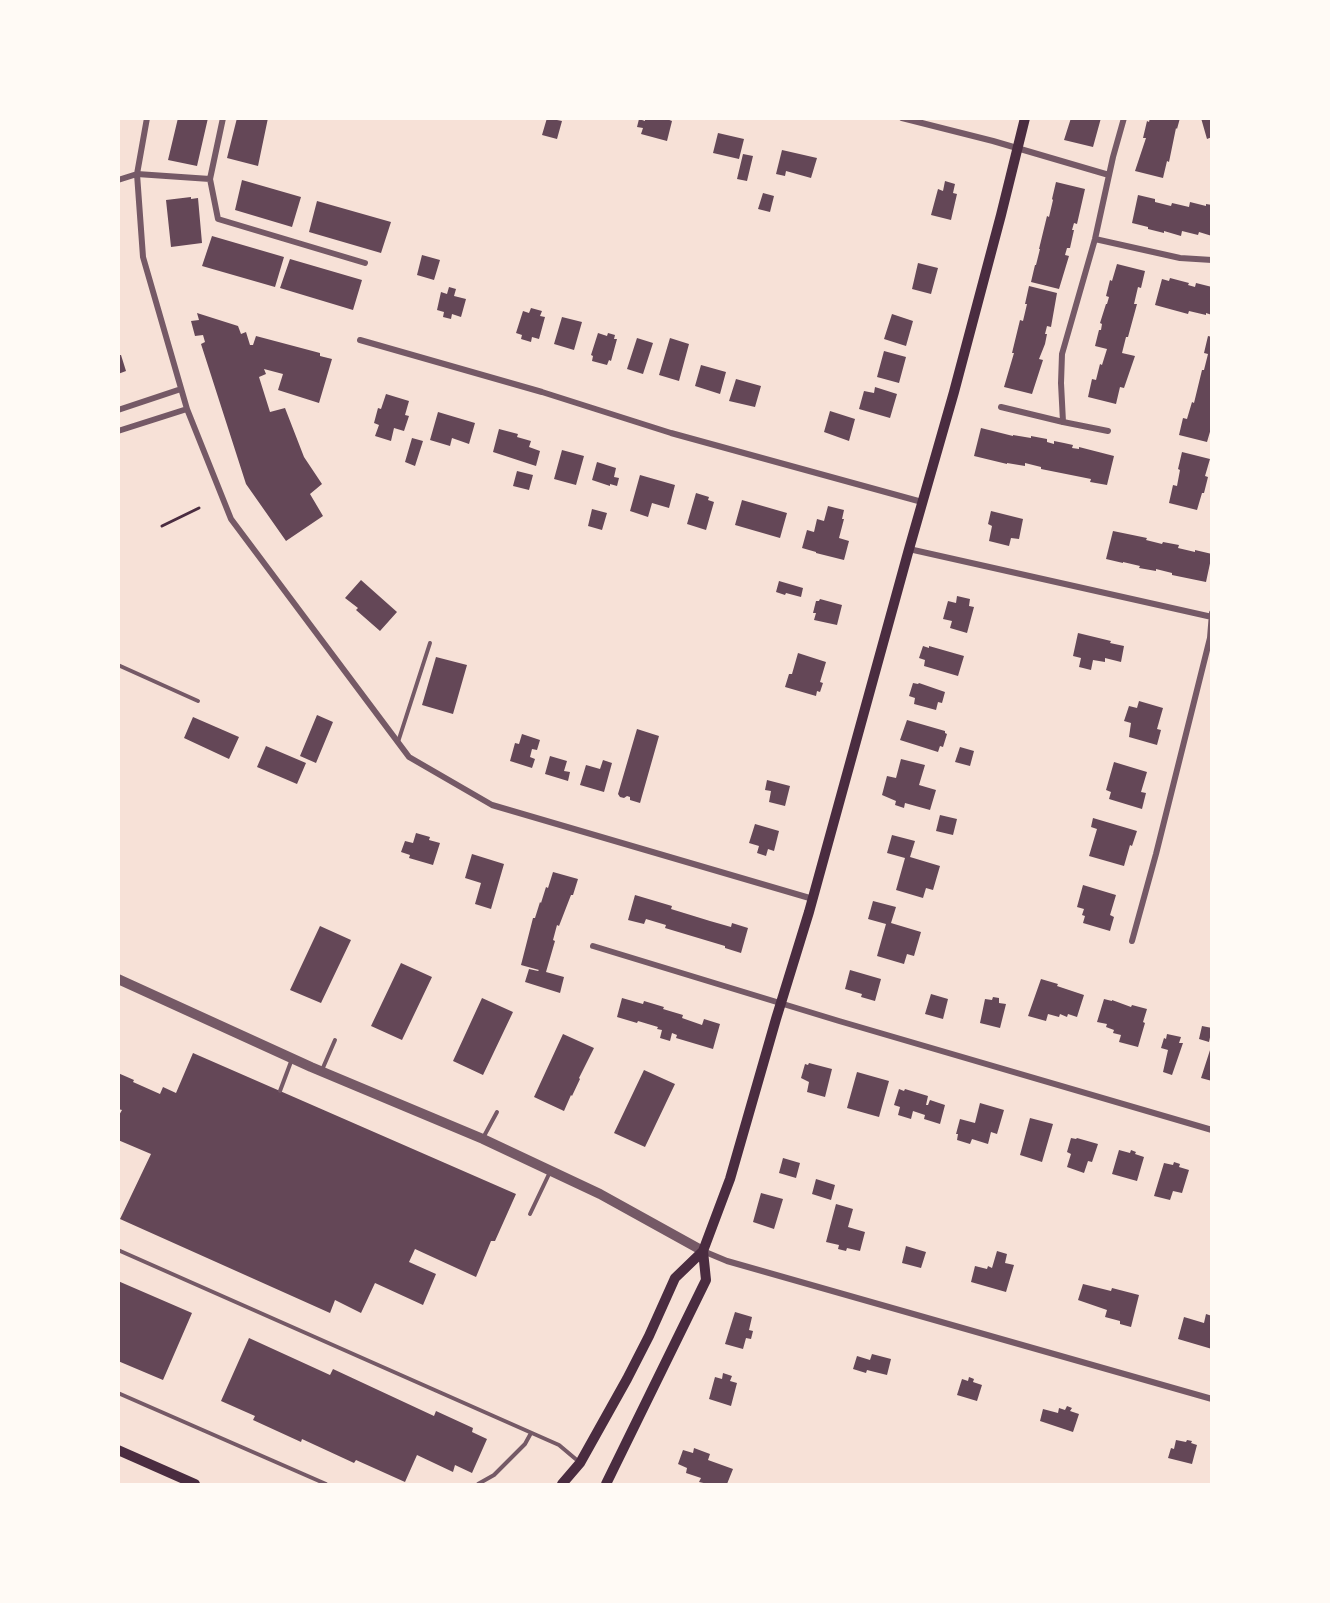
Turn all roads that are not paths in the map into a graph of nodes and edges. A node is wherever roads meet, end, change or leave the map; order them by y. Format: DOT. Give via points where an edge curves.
graph roads {
  1 [pos="147,118"];
  2 [pos="223,118"];
  3 [pos="902,118"];
  4 [pos="1025,118"];
  5 [pos="1124,118"];
  6 [pos="1017,148"];
  7 [pos="137,174"];
  8 [pos="1109,175"];
  9 [pos="210,179"];
  10 [pos="118,180"];
  11 [pos="1095,239"];
  12 [pos="1212,260"];
  13 [pos="365,264"];
  14 [pos="360,340"];
  15 [pos="181,389"];
  16 [pos="1001,407"];
  17 [pos="187,409"];
  18 [pos="118,410"];
  19 [pos="1063,422"];
  20 [pos="118,431"];
  21 [pos="1108,431"];
  22 [pos="922,502"];
  23 [pos="909,549"];
  24 [pos="1211,616"];
  25 [pos="430,643"];
  26 [pos="118,665"];
  27 [pos="198,701"];
  28 [pos="398,743"];
  29 [pos="813,899"];
  30 [pos="1132,941"];
  31 [pos="593,946"];
  32 [pos="118,979"];
  33 [pos="781,1003"];
  34 [pos="335,1040"];
  35 [pos="293,1058"];
  36 [pos="321,1071"];
  37 [pos="280,1091"];
  38 [pos="497,1112"];
  39 [pos="1212,1130"];
  40 [pos="483,1139"];
  41 [pos="550,1171"];
  42 [pos="530,1214"];
  43 [pos="118,1250"];
  44 [pos="703,1251"];
  45 [pos="118,1393"];
  46 [pos="1212,1399"];
  47 [pos="531,1433"];
  48 [pos="118,1450"];
  49 [pos="580,1463"];
  50 [pos="195,1485"];
  51 [pos="326,1485"];
  52 [pos="478,1485"];
  53 [pos="562,1485"];
  54 [pos="606,1485"];
  1 -- 7 [label="street"];
  2 -- 9 [label="street"];
  3 -- 6 [label="street"];
  4 -- 6 [label="main road"];
  5 -- 8 [label="street"];
  6 -- 8 [label="street"];
  6 -- 22 [label="main road"];
  7 -- 9 [label="street"];
  7 -- 10 [label="street"];
  7 -- 15 [label="street" via="143,257"];
  8 -- 11 [label="street"];
  9 -- 13 [label="street" via="218,219"];
  11 -- 12 [label="street" via="1180,258"];
  11 -- 19 [label="street" via="1062,354"];
  14 -- 22 [label="street" via="671,433"];
  15 -- 17 [label="street"];
  15 -- 18 [label="street"];
  16 -- 19 [label="street"];
  17 -- 20 [label="street"];
  17 -- 28 [label="street" via="231,519"];
  19 -- 21 [label="street"];
  22 -- 23 [label="main road"];
  23 -- 24 [label="street"];
  23 -- 29 [label="main road"];
  24 -- 30 [label="street" via="1210,638"];
  25 -- 28 [label="lane"];
  26 -- 27 [label="lane"];
  28 -- 29 [label="street" via="409,758 492,805"];
  29 -- 33 [label="main road"];
  31 -- 33 [label="street"];
  32 -- 35 [label="street"];
  33 -- 39 [label="street"];
  33 -- 44 [label="main road" via="730,1179"];
  34 -- 36 [label="lane"];
  35 -- 36 [label="street"];
  35 -- 37 [label="lane"];
  36 -- 40 [label="street"];
  38 -- 40 [label="lane"];
  40 -- 41 [label="street"];
  41 -- 42 [label="lane"];
  41 -- 44 [label="street"];
  43 -- 47 [label="lane"];
  44 -- 46 [label="street"];
  44 -- 49 [label="main road" via="675,1278 632,1370"];
  44 -- 54 [label="main road" via="706,1280"];
  45 -- 51 [label="lane"];
  47 -- 49 [label="lane" via="559,1445"];
  47 -- 52 [label="lane" via="494,1475"];
  48 -- 50 [label="main road"];
  49 -- 53 [label="main road"];
}
